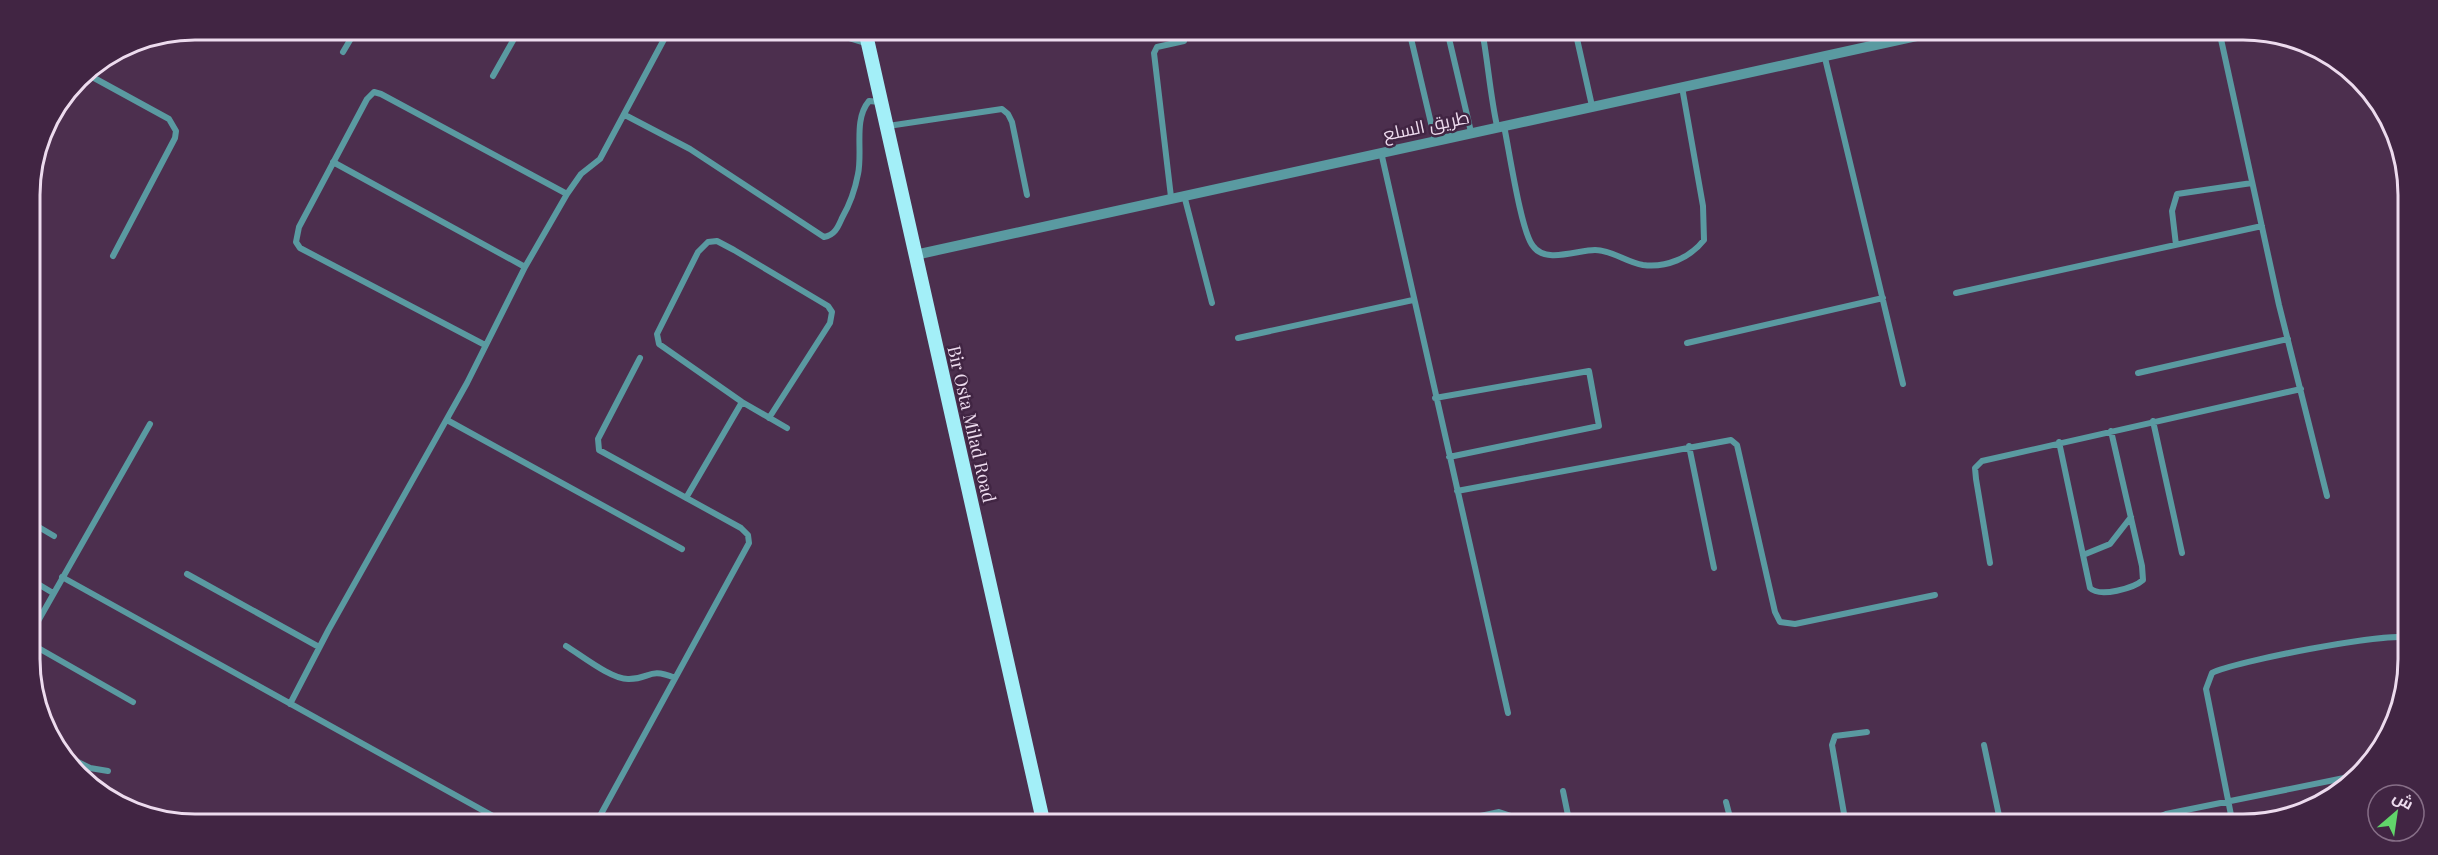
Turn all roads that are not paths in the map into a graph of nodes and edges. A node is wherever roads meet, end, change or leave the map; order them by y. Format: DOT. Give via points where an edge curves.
graph roads {
  1 [pos="351,40"];
  2 [pos="513,40"];
  3 [pos="663,40"];
  4 [pos="855,40"];
  5 [pos="867,40"];
  6 [pos="1411,40"];
  7 [pos="1449,40"];
  8 [pos="1484,40"];
  9 [pos="1577,40"];
  10 [pos="1886,40"];
  11 [pos="2221,40"];
  12 [pos="1184,41"];
  13 [pos="868,44"];
  14 [pos="344,52"];
  15 [pos="1825,58"];
  16 [pos="493,76"];
  17 [pos="94,78"];
  18 [pos="1682,86"];
  19 [pos="881,102"];
  20 [pos="1592,106"];
  21 [pos="625,115"];
  22 [pos="1500,126"];
  23 [pos="887,127"];
  24 [pos="1471,132"];
  25 [pos="1435,140"];
  26 [pos="1381,152"];
  27 [pos="333,162"];
  28 [pos="2252,183"];
  29 [pos="567,194"];
  30 [pos="1027,195"];
  31 [pos="1184,195"];
  32 [pos="1171,197"];
  33 [pos="2262,226"];
  34 [pos="2176,245"];
  35 [pos="915,255"];
  36 [pos="113,256"];
  37 [pos="525,267"];
  38 [pos="1956,293"];
  39 [pos="1883,298"];
  40 [pos="1413,300"];
  41 [pos="1212,303"];
  42 [pos="1238,338"];
  43 [pos="2288,339"];
  44 [pos="1687,343"];
  45 [pos="485,345"];
  46 [pos="640,358"];
  47 [pos="2138,373"];
  48 [pos="1903,384"];
  49 [pos="2301,389"];
  50 [pos="1435,398"];
  51 [pos="742,402"];
  52 [pos="769,418"];
  53 [pos="447,420"];
  54 [pos="2153,421"];
  55 [pos="150,424"];
  56 [pos="787,428"];
  57 [pos="2111,431"];
  58 [pos="2059,442"];
  59 [pos="1689,446"];
  60 [pos="1449,458"];
  61 [pos="1457,491"];
  62 [pos="2328,496"];
  63 [pos="686,498"];
  64 [pos="2131,517"];
  65 [pos="40,528"];
  66 [pos="54,536"];
  67 [pos="682,549"];
  68 [pos="2181,553"];
  69 [pos="2083,555"];
  70 [pos="1990,563"];
  71 [pos="1714,568"];
  72 [pos="188,574"];
  73 [pos="62,577"];
  74 [pos="40,585"];
  75 [pos="53,593"];
  76 [pos="1935,595"];
  77 [pos="40,617"];
  78 [pos="2398,636"];
  79 [pos="566,646"];
  80 [pos="319,647"];
  81 [pos="40,649"];
  82 [pos="675,678"];
  83 [pos="133,702"];
  84 [pos="290,704"];
  85 [pos="1508,713"];
  86 [pos="1867,732"];
  87 [pos="1984,745"];
  88 [pos="81,763"];
  89 [pos="108,771"];
  90 [pos="2342,778"];
  91 [pos="1563,791"];
  92 [pos="2228,800"];
  93 [pos="1726,802"];
  94 [pos="489,814"];
  95 [pos="601,814"];
  96 [pos="1042,814"];
  97 [pos="1490,814"];
  98 [pos="1505,814"];
  99 [pos="1568,814"];
  100 [pos="1729,814"];
  101 [pos="1844,814"];
  102 [pos="1999,814"];
  103 [pos="2166,814"];
  104 [pos="2231,814"];
  1 -- 14 [label="street"];
  2 -- 16 [label="street"];
  3 -- 21 [label="street"];
  4 -- 13 [label="street"];
  5 -- 13 [label="main road, Bir Osta Milad Road"];
  6 -- 25 [label="street"];
  7 -- 24 [label="street"];
  8 -- 22 [label="street" via="1488,84"];
  9 -- 20 [label="street"];
  10 -- 15 [label="street, طريق السلع"];
  11 -- 28 [label="street"];
  12 -- 32 [label="street" via="1157,47 1154,53"];
  13 -- 19 [label="main road, Bir Osta Milad Road"];
  15 -- 18 [label="street, طريق السلع"];
  15 -- 39 [label="street"];
  17 -- 36 [label="street" via="169,119 176,131"];
  18 -- 20 [label="street, طريق السلع"];
  18 -- 22 [label="street" via="1705,230 1704,240 1679,260 1642,265 1606,251 1557,255 1533,247"];
  19 -- 21 [label="street" via="869,101 864,106 859,172 851,202 836,231 824,237 690,149"];
  19 -- 23 [label="main road, Bir Osta Milad Road"];
  20 -- 22 [label="street, طريق السلع"];
  21 -- 29 [label="street" via="600,159 581,174"];
  22 -- 24 [label="street, طريق السلع"];
  23 -- 30 [label="street" via="1002,110 1012,122"];
  23 -- 35 [label="main road, Bir Osta Milad Road"];
  24 -- 25 [label="street, طريق السلع"];
  25 -- 26 [label="street, طريق السلع"];
  26 -- 31 [label="street, طريق السلع"];
  26 -- 40 [label="street"];
  27 -- 29 [label="street" via="366,99 374,92"];
  27 -- 37 [label="street"];
  27 -- 45 [label="street" via="295,236 300,248"];
  28 -- 33 [label="street"];
  28 -- 34 [label="street" via="2177,194 2172,211"];
  29 -- 37 [label="street"];
  31 -- 32 [label="street, طريق السلع"];
  31 -- 41 [label="street"];
  32 -- 35 [label="street, طريق السلع"];
  33 -- 34 [label="street"];
  33 -- 43 [label="street"];
  34 -- 38 [label="street"];
  35 -- 96 [label="main road, Bir Osta Milad Road"];
  37 -- 45 [label="street"];
  39 -- 44 [label="street"];
  39 -- 48 [label="street"];
  40 -- 42 [label="street"];
  40 -- 50 [label="street"];
  43 -- 47 [label="street"];
  43 -- 49 [label="street"];
  45 -- 53 [label="street"];
  46 -- 63 [label="street" via="597,445"];
  49 -- 54 [label="street"];
  49 -- 62 [label="street"];
  50 -- 60 [label="street"];
  50 -- 60 [label="street" via="1589,371 1599,426"];
  51 -- 52 [label="street"];
  51 -- 52 [label="street" via="663,349 658,340 657,334 698,252 708,242 717,241 734,250 832,312 830,323"];
  51 -- 63 [label="street"];
  52 -- 56 [label="street"];
  53 -- 67 [label="street"];
  53 -- 80 [label="street"];
  54 -- 57 [label="street"];
  54 -- 68 [label="street"];
  55 -- 73 [label="street"];
  57 -- 58 [label="street"];
  57 -- 64 [label="street"];
  58 -- 69 [label="street"];
  58 -- 70 [label="street" via="1977,464 1977,493"];
  59 -- 61 [label="street"];
  59 -- 71 [label="street"];
  59 -- 76 [label="street" via="1726,440 1737,445 1780,622 1795,624"];
  60 -- 61 [label="street"];
  61 -- 85 [label="street"];
  63 -- 82 [label="street" via="741,528 749,543"];
  64 -- 69 [label="street" via="2110,544"];
  64 -- 69 [label="street" via="2142,566 2143,580 2137,585 2093,592"];
  65 -- 66 [label="street"];
  72 -- 80 [label="street"];
  73 -- 75 [label="street"];
  73 -- 84 [label="street"];
  74 -- 75 [label="street"];
  75 -- 77 [label="street"];
  78 -- 92 [label="street" via="2246,663 2212,673 2206,689"];
  79 -- 82 [label="street" via="617,677 632,680 655,672"];
  80 -- 84 [label="street"];
  81 -- 83 [label="street"];
  82 -- 95 [label="street"];
  84 -- 94 [label="street"];
  86 -- 101 [label="street" via="1835,736 1832,745"];
  87 -- 102 [label="street"];
  88 -- 89 [label="street"];
  90 -- 92 [label="street"];
  91 -- 99 [label="street"];
  92 -- 103 [label="street"];
  92 -- 104 [label="street"];
  93 -- 100 [label="street"];
  97 -- 98 [label="street"];
}
